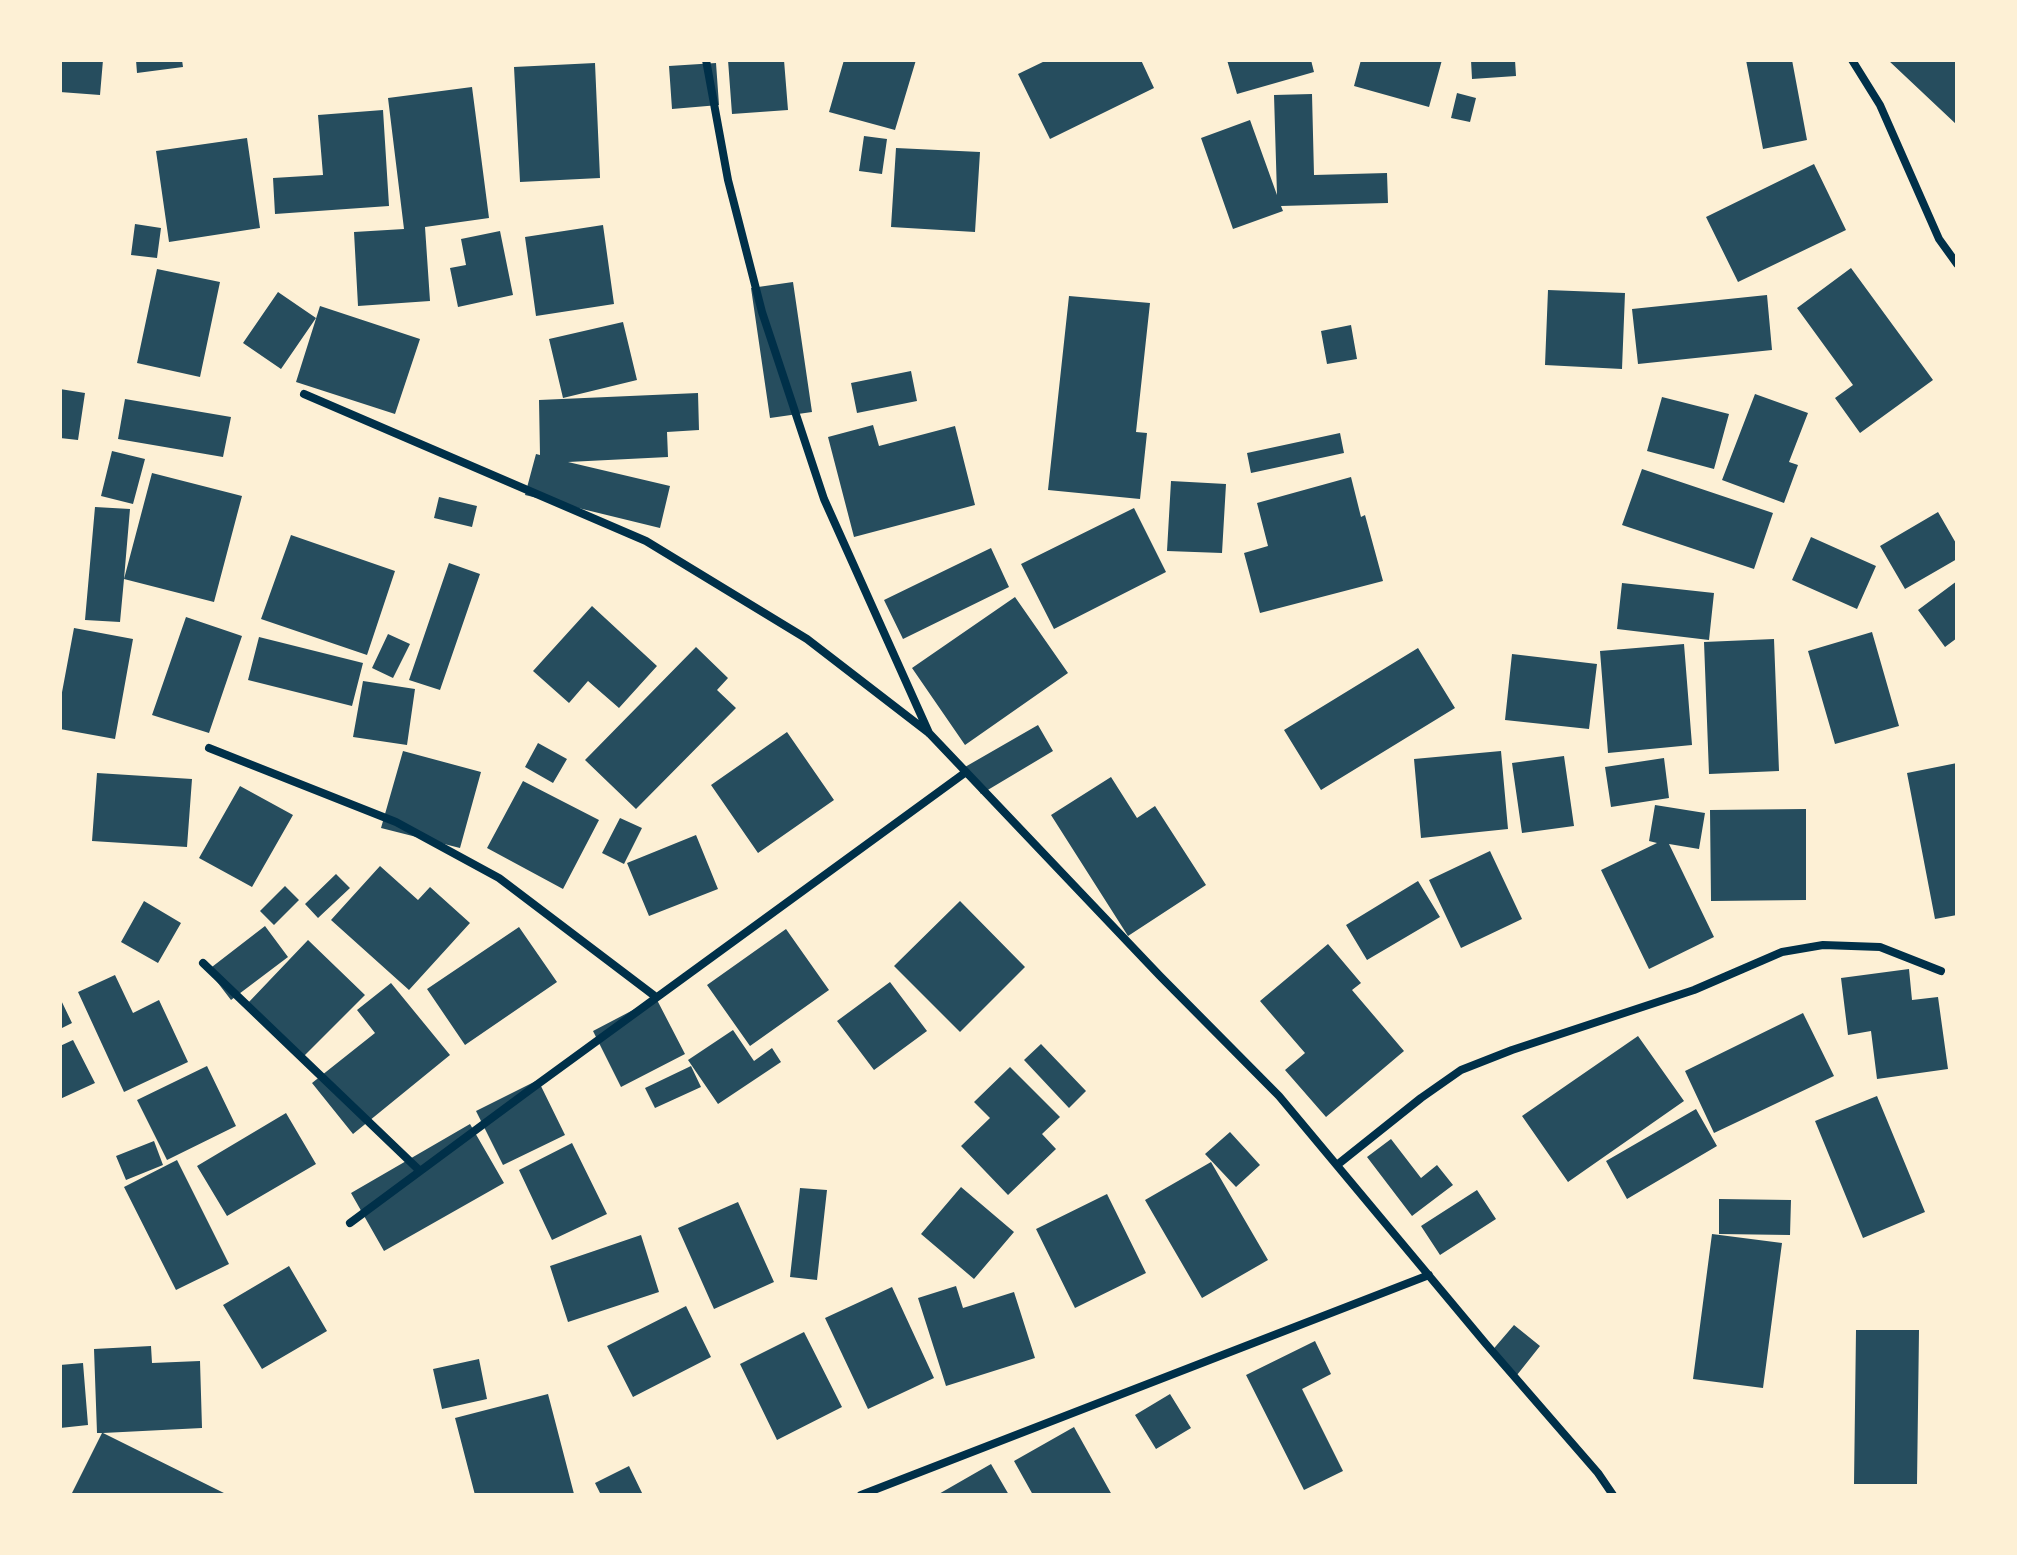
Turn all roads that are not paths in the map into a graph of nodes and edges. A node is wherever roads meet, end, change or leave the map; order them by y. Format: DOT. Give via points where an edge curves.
graph roads {
  1 [pos="706,60"];
  2 [pos="1852,60"];
  3 [pos="1957,264"];
  4 [pos="304,394"];
  5 [pos="929,733"];
  6 [pos="209,748"];
  7 [pos="966,772"];
  8 [pos="203,963"];
  9 [pos="1941,971"];
  10 [pos="656,997"];
  11 [pos="1337,1165"];
  12 [pos="420,1171"];
  13 [pos="350,1223"];
  14 [pos="1429,1275"];
  15 [pos="861,1495"];
  16 [pos="1613,1495"];
  1 -- 5 [label="street" via="728,180 762,312 824,499"];
  2 -- 3 [label="street" via="1880,105 1939,239"];
  4 -- 5 [label="street" via="646,541 807,639"];
  5 -- 7 [label="street"];
  6 -- 10 [label="street" via="396,822 499,878"];
  7 -- 10 [label="street"];
  7 -- 11 [label="street" via="1279,1096"];
  8 -- 12 [label="street"];
  9 -- 11 [label="street" via="1880,947 1823,945 1782,952 1694,990 1461,1070"];
  10 -- 12 [label="street"];
  11 -- 14 [label="street"];
  12 -- 13 [label="street"];
  14 -- 15 [label="street"];
  14 -- 16 [label="street"];
}
